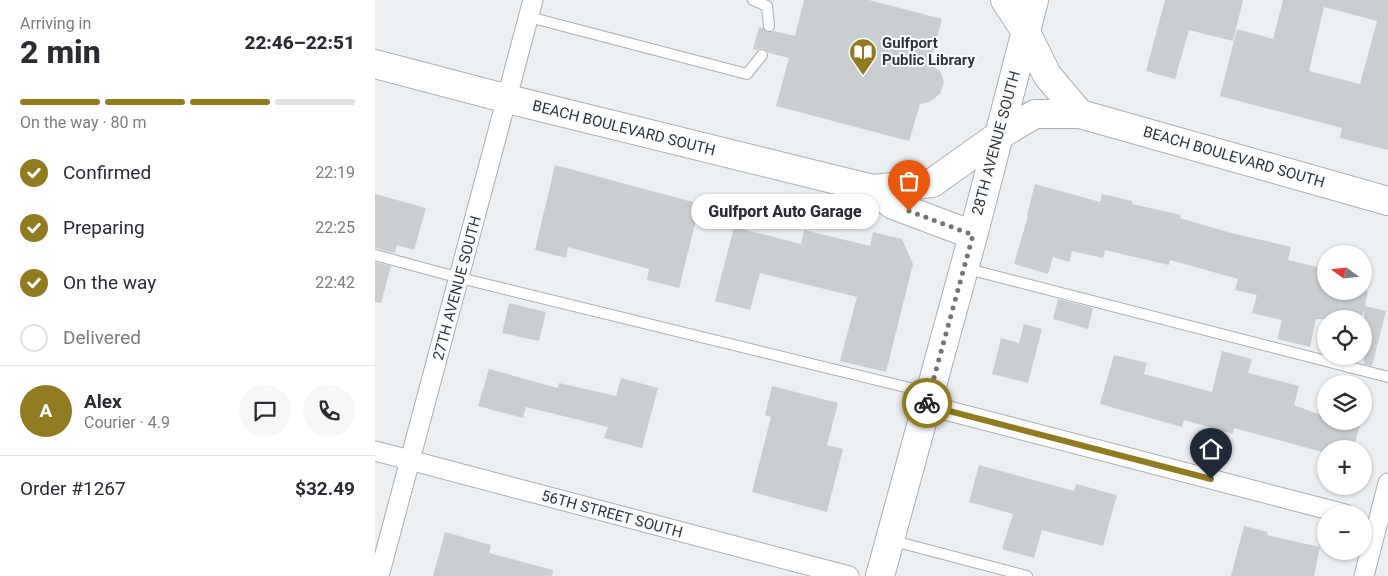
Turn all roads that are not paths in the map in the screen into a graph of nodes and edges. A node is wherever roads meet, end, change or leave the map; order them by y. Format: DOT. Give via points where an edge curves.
graph roads {
  1 [pos="753,0"];
  2 [pos="1005,0"];
  3 [pos="1034,0"];
  4 [pos="531,8"];
  5 [pos="769,26"];
  6 [pos="1025,32"];
  7 [pos="762,55"];
  8 [pos="375,64"];
  9 [pos="508,99"];
  10 [pos="1079,114"];
  11 [pos="998,136"];
  12 [pos="873,189"];
  13 [pos="1388,201"];
  14 [pos="973,235"];
  15 [pos="375,254"];
  16 [pos="963,268"];
  17 [pos="460,278"];
  18 [pos="1388,377"];
  19 [pos="928,399"];
  20 [pos="375,451"];
  21 [pos="411,460"];
  22 [pos="1388,483"];
  23 [pos="1317,506"];
  24 [pos="1376,522"];
  25 [pos="890,540"];
  26 [pos="379,576"];
  27 [pos="849,576"];
  28 [pos="880,576"];
  29 [pos="1027,576"];
  30 [pos="1364,576"];
  1 -- 5 [label="lane" via="767,6"];
  2 -- 6 [label="street"];
  3 -- 6 [label="street, 28TH AVENUE SOUTH"];
  4 -- 7 [label="lane" via="747,74"];
  4 -- 9 [label="street, 27TH AVENUE SOUTH"];
  6 -- 10 [label="street" via="1047,75"];
  6 -- 11 [label="street, 28TH AVENUE SOUTH"];
  8 -- 9 [label="street, BEACH BOULEVARD SOUTH"];
  9 -- 12 [label="street, BEACH BOULEVARD SOUTH"];
  9 -- 17 [label="street, 27TH AVENUE SOUTH"];
  10 -- 11 [label="street, BEACH BOULEVARD SOUTH" via="1035,114"];
  10 -- 13 [label="street, BEACH BOULEVARD SOUTH"];
  11 -- 12 [label="street, BEACH BOULEVARD SOUTH" via="932,183"];
  11 -- 14 [label="street, 28TH AVENUE SOUTH"];
  12 -- 14 [label="street, BEACH BOULEVARD SOUTH" via="893,205"];
  14 -- 16 [label="street, 28TH AVENUE SOUTH"];
  15 -- 17 [label="lane"];
  16 -- 18 [label="lane"];
  16 -- 19 [label="street, 28TH AVENUE SOUTH"];
  17 -- 19 [label="lane"];
  17 -- 21 [label="street, 27TH AVENUE SOUTH"];
  19 -- 23 [label="street"];
  19 -- 25 [label="street, 28TH AVENUE SOUTH"];
  20 -- 21 [label="street, 56TH STREET SOUTH"];
  21 -- 26 [label="street, 27TH AVENUE SOUTH"];
  21 -- 27 [label="street, 56TH STREET SOUTH"];
  22 -- 24 [label="street"];
  24 -- 30 [label="street"];
  25 -- 28 [label="street, 28TH AVENUE SOUTH"];
  25 -- 29 [label="lane"];
}
